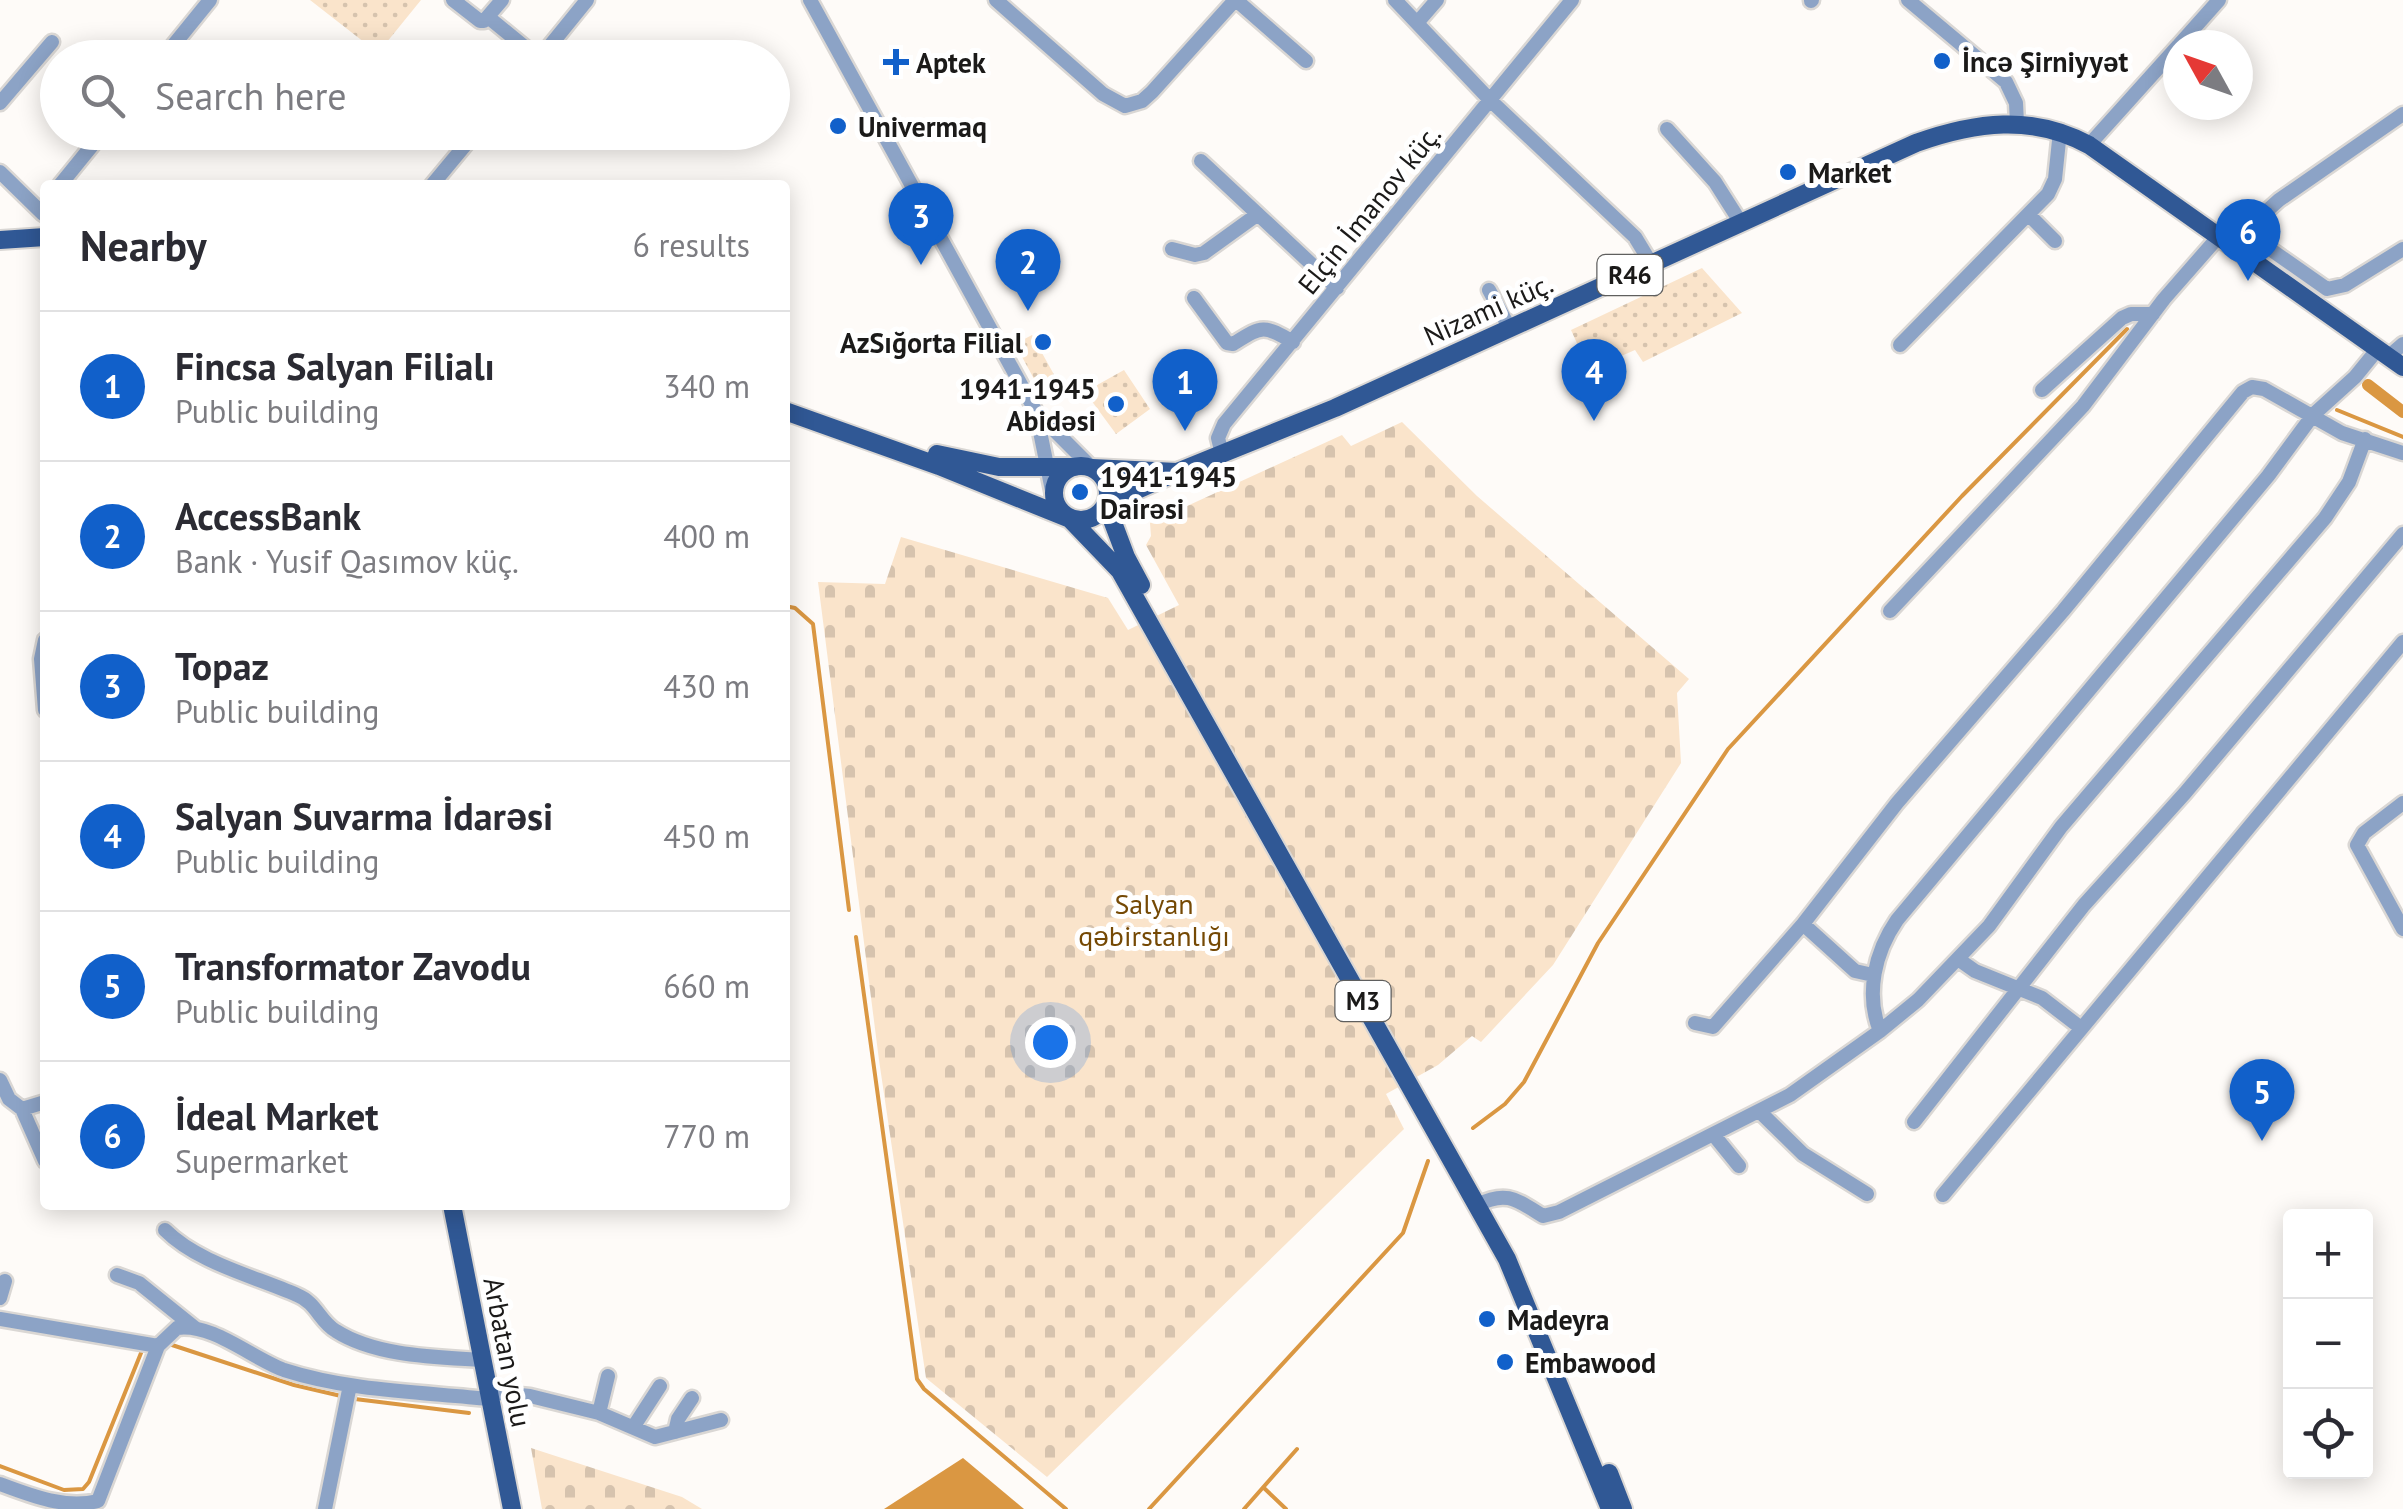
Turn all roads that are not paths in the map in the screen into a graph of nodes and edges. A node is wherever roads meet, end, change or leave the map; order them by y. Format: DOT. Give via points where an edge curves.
graph roads {
  1 [pos="210,0"];
  2 [pos="453,0"];
  3 [pos="502,0"];
  4 [pos="587,0"];
  5 [pos="810,0"];
  6 [pos="996,0"];
  7 [pos="1236,0"];
  8 [pos="1395,0"];
  9 [pos="1438,0"];
  10 [pos="1572,0"];
  11 [pos="1908,0"];
  12 [pos="2219,0"];
  13 [pos="488,16"];
  14 [pos="1417,23"];
  15 [pos="2192,30"];
  16 [pos="178,40"];
  17 [pos="517,40"];
  18 [pos="554,40"];
  19 [pos="40,56"];
  20 [pos="1306,61"];
  21 [pos="2163,62"];
  22 [pos="1490,100"];
  23 [pos="0,103"];
  24 [pos="2403,114"];
  25 [pos="2017,123"];
  26 [pos="1667,129"];
  27 [pos="2060,131"];
  28 [pos="2089,145"];
  29 [pos="88,150"];
  30 [pos="461,150"];
  31 [pos="1202,161"];
  32 [pos="0,172"];
  33 [pos="64,180"];
  34 [pos="436,180"];
  35 [pos="40,207"];
  36 [pos="1258,214"];
  37 [pos="2030,216"];
  38 [pos="1740,223"];
  39 [pos="2220,235"];
  40 [pos="0,240"];
  41 [pos="2242,240"];
  42 [pos="40,241"];
  43 [pos="2055,241"];
  44 [pos="40,242"];
  45 [pos="1172,249"];
  46 [pos="2403,249"];
  47 [pos="0,250"];
  48 [pos="1652,265"];
  49 [pos="1337,288"];
  50 [pos="1489,290"];
  51 [pos="1194,298"];
  52 [pos="2153,314"];
  53 [pos="1510,329"];
  54 [pos="1293,342"];
  55 [pos="2403,344"];
  56 [pos="1900,345"];
  57 [pos="2389,358"];
  58 [pos="2042,390"];
  59 [pos="790,402"];
  60 [pos="1036,412"];
  61 [pos="790,413"];
  62 [pos="2312,415"];
  63 [pos="2365,438"];
  64 [pos="2403,452"];
  65 [pos="1222,454"];
  66 [pos="1047,467"];
  67 [pos="1083,467"];
  68 [pos="1176,472"];
  69 [pos="1054,500"];
  70 [pos="1106,504"];
  71 [pos="1070,519"];
  72 [pos="2403,534"];
  73 [pos="1890,612"];
  74 [pos="2403,642"];
  75 [pos="2403,803"];
  76 [pos="1803,924"];
  77 [pos="2403,928"];
  78 [pos="1958,960"];
  79 [pos="1873,976"];
  80 [pos="2018,988"];
  81 [pos="1695,1023"];
  82 [pos="2081,1028"];
  83 [pos="1880,1031"];
  84 [pos="0,1080"];
  85 [pos="40,1104"];
  86 [pos="22,1109"];
  87 [pos="1758,1111"];
  88 [pos="1914,1122"];
  89 [pos="1713,1134"];
  90 [pos="40,1150"];
  91 [pos="1739,1166"];
  92 [pos="1867,1194"];
  93 [pos="1943,1195"];
  94 [pos="1482,1203"];
  95 [pos="453,1210"];
  96 [pos="165,1230"];
  97 [pos="117,1275"];
  98 [pos="5,1280"];
  99 [pos="0,1298"];
  100 [pos="0,1319"];
  101 [pos="195,1328"];
  102 [pos="158,1346"];
  103 [pos="480,1360"];
  104 [pos="608,1376"];
  105 [pos="350,1385"];
  106 [pos="660,1386"];
  107 [pos="488,1396"];
  108 [pos="692,1398"];
  109 [pos="599,1413"];
  110 [pos="721,1420"];
  111 [pos="634,1426"];
  112 [pos="676,1432"];
  113 [pos="0,1484"];
  114 [pos="68,1509"];
  115 [pos="325,1509"];
  116 [pos="512,1509"];
  117 [pos="1610,1509"];
  118 [pos="1623,1509"];
  1 -- 16 [label="street"];
  2 -- 13 [label="street" via="480,21"];
  3 -- 13 [label="street"];
  4 -- 18 [label="street"];
  5 -- 60 [label="street"];
  6 -- 7 [label="street" via="1125,106 1152,92"];
  7 -- 20 [label="street"];
  8 -- 14 [label="street"];
  9 -- 14 [label="street"];
  10 -- 22 [label="street, Elçin İmanov küç."];
  11 -- 25 [label="street" via="2006,82"];
  12 -- 15 [label="street"];
  13 -- 17 [label="street"];
  14 -- 22 [label="street"];
  19 -- 23 [label="street"];
  21 -- 28 [label="street"];
  22 -- 48 [label="street" via="1634,237"];
  22 -- 49 [label="street, Elçin İmanov küç."];
  24 -- 41 [label="street" via="2278,200"];
  25 -- 27 [label="main road, Nizami küç. / R46"];
  25 -- 38 [label="main road, Nizami küç. / R46" via="1928,139"];
  26 -- 38 [label="street" via="1715,182"];
  27 -- 28 [label="main road, Nizami küç. / R46"];
  27 -- 37 [label="street" via="2055,179"];
  28 -- 39 [label="main road, R46"];
  29 -- 33 [label="street"];
  30 -- 34 [label="street"];
  31 -- 36 [label="street"];
  32 -- 35 [label="street"];
  36 -- 45 [label="street" via="1204,253"];
  36 -- 49 [label="street"];
  37 -- 43 [label="street"];
  37 -- 56 [label="street"];
  38 -- 48 [label="main road, Nizami küç. / R46"];
  39 -- 41 [label="main road, R46"];
  39 -- 52 [label="street"];
  40 -- 42 [label="main road"];
  41 -- 46 [label="street" via="2327,289"];
  41 -- 57 [label="main road, R46"];
  44 -- 47 [label="main road"];
  48 -- 53 [label="main road, Nizami küç. / R46"];
  49 -- 54 [label="street, Elçin İmanov küç."];
  50 -- 53 [label="street"];
  51 -- 54 [label="street" via="1226,343 1259,328"];
  52 -- 58 [label="street" via="2122,318"];
  52 -- 73 [label="street" via="2083,406"];
  53 -- 65 [label="main road, Nizami küç. / R46"];
  54 -- 65 [label="street, Elçin İmanov küç." via="1219,431"];
  55 -- 57 [label="street"];
  57 -- 62 [label="street"];
  59 -- 66 [label="main road" via="960,461"];
  60 -- 66 [label="street"];
  60 -- 67 [label="street"];
  61 -- 71 [label="main road"];
  62 -- 63 [label="street"];
  62 -- 76 [label="street" via="2264,389 2243,392"];
  62 -- 79 [label="street" via="1897,920"];
  63 -- 64 [label="street"];
  63 -- 78 [label="street" via="2331,510 2060,827 2018,890"];
  65 -- 68 [label="main road, Nizami küç. / R46"];
  66 -- 67 [label="main road"];
  66 -- 69 [label="street"];
  67 -- 68 [label="main road"];
  67 -- 69 [label="main road" via="1060,475"];
  67 -- 70 [label="main road" via="1105,479"];
  68 -- 70 [label="main road, Nizami küç."];
  69 -- 71 [label="main road"];
  70 -- 71 [label="main road" via="1087,520"];
  70 -- 94 [label="main road" via="1126,558"];
  71 -- 94 [label="main road, M3" via="1129,586"];
  72 -- 80 [label="street"];
  74 -- 82 [label="street"];
  75 -- 77 [label="street" via="2357,845"];
  76 -- 79 [label="street" via="1855,971"];
  76 -- 81 [label="street" via="1713,1026"];
  78 -- 80 [label="street"];
  78 -- 83 [label="street"];
  79 -- 83 [label="street"];
  80 -- 82 [label="street"];
  80 -- 88 [label="street"];
  82 -- 93 [label="street"];
  83 -- 87 [label="street"];
  84 -- 86 [label="street" via="8,1100"];
  85 -- 86 [label="street"];
  86 -- 90 [label="street"];
  87 -- 89 [label="street"];
  87 -- 92 [label="street" via="1803,1154"];
  89 -- 91 [label="street"];
  89 -- 94 [label="street" via="1548,1216 1498,1196"];
  94 -- 117 [label="main road, M3"];
  94 -- 118 [label="main road" via="1534,1288"];
  95 -- 103 [label="main road, Arbatan yolu"];
  96 -- 103 [label="street" via="186,1248 310,1301 344,1336 414,1355"];
  97 -- 101 [label="street"];
  98 -- 99 [label="street"];
  100 -- 102 [label="street"];
  101 -- 102 [label="street" via="178,1328"];
  101 -- 105 [label="street" via="274,1366"];
  102 -- 114 [label="street" via="105,1489 98,1501"];
  103 -- 107 [label="main road, Arbatan yolu"];
  104 -- 109 [label="street"];
  105 -- 107 [label="street"];
  105 -- 115 [label="street"];
  106 -- 111 [label="street"];
  107 -- 109 [label="street" via="530,1396"];
  107 -- 116 [label="main road, Arbatan yolu"];
  108 -- 112 [label="street"];
  109 -- 111 [label="street"];
  110 -- 112 [label="street"];
  111 -- 112 [label="street" via="655,1437"];
  113 -- 114 [label="street"];
}
